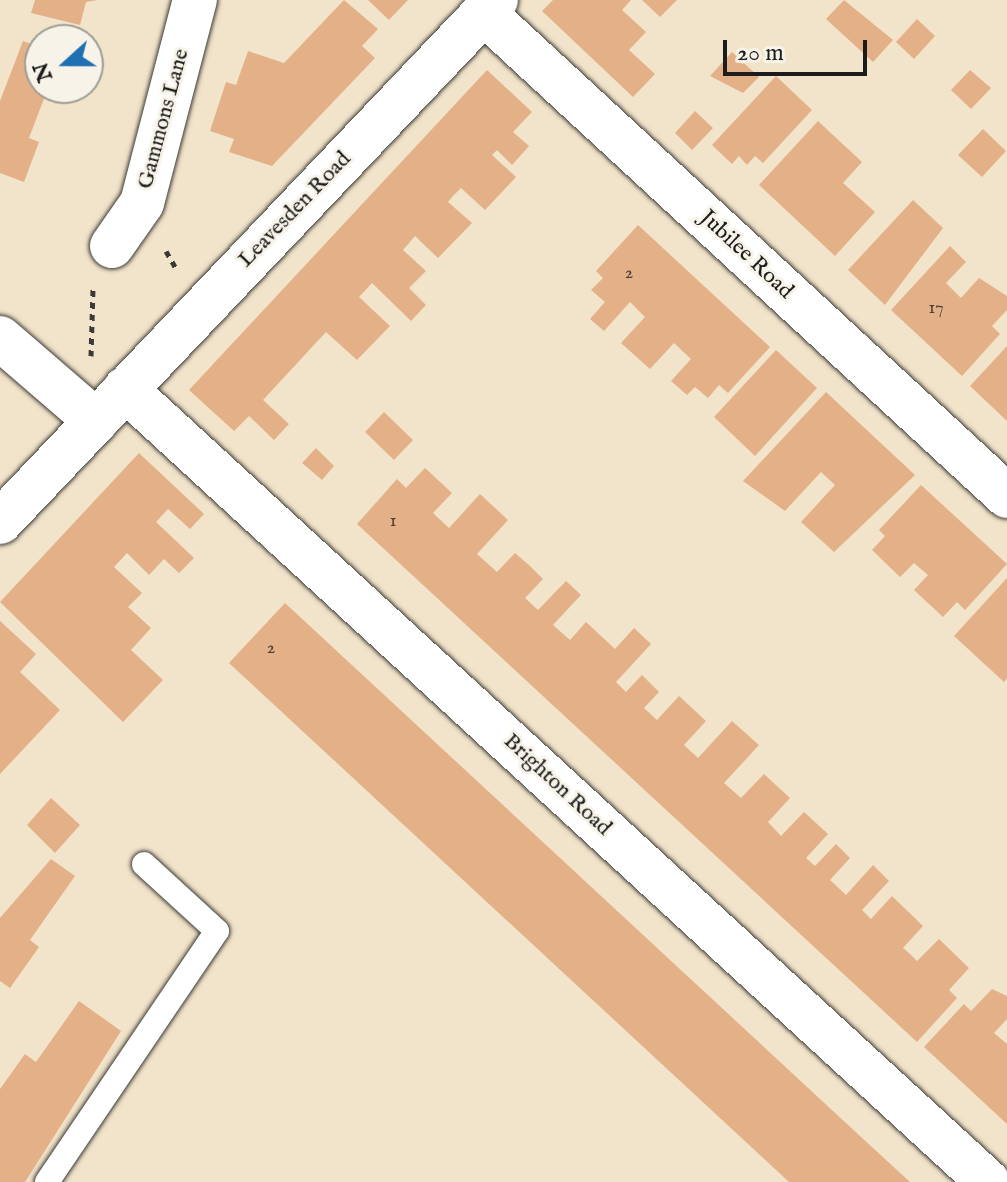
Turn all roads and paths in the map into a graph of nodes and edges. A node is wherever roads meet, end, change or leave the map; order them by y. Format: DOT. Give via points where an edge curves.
graph roads {
  1 [pos="195,0"];
  2 [pos="490,6"];
  3 [pos="112,246"];
  4 [pos="0,338"];
  5 [pos="125,389"];
  6 [pos="96,421"];
  7 [pos="1007,496"];
  8 [pos="0,522"];
  9 [pos="144,864"];
  10 [pos="47,1182"];
  11 [pos="988,1182"];
  1 -- 3 [label="street, Gammons Lane" via="142,203"];
  2 -- 5 [label="street, Leavesden Road"];
  2 -- 7 [label="street, Jubilee Road"];
  3 -- 6 [label="path" via="87,300"];
  4 -- 6 [label="street"];
  5 -- 6 [label="street, Leavesden Road"];
  5 -- 11 [label="street, Brighton Road"];
  6 -- 8 [label="street"];
  9 -- 10 [label="lane" via="217,931"];
}
